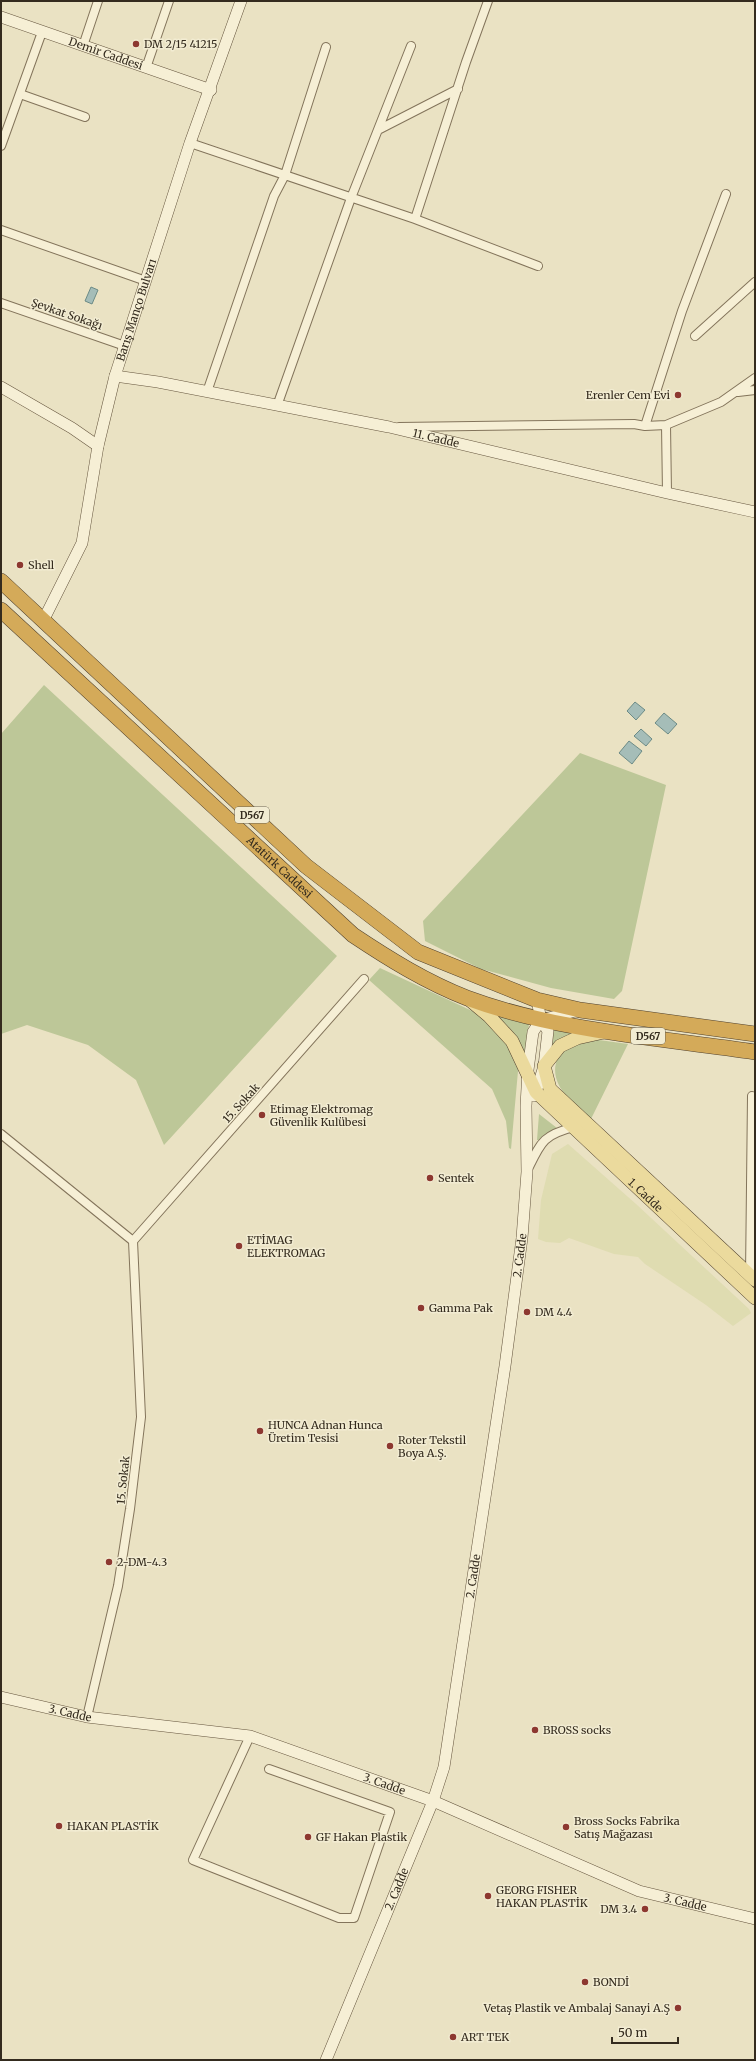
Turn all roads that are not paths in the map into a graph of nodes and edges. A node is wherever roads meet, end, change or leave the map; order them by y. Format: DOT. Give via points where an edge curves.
graph roads {
  1 [pos="98,1"];
  2 [pos="169,1"];
  3 [pos="241,1"];
  4 [pos="488,1"];
  5 [pos="1,18"];
  6 [pos="42,32"];
  7 [pos="83,46"];
  8 [pos="411,46"];
  9 [pos="326,47"];
  10 [pos="146,68"];
  11 [pos="458,89"];
  12 [pos="211,90"];
  13 [pos="20,94"];
  14 [pos="85,117"];
  15 [pos="378,130"];
  16 [pos="190,143"];
  17 [pos="1,146"];
  18 [pos="285,175"];
  19 [pos="726,194"];
  20 [pos="351,198"];
  21 [pos="415,220"];
  22 [pos="1,230"];
  23 [pos="538,266"];
  24 [pos="146,281"];
  25 [pos="755,282"];
  26 [pos="1,303"];
  27 [pos="695,336"];
  28 [pos="125,346"];
  29 [pos="115,376"];
  30 [pos="755,378"];
  31 [pos="1,387"];
  32 [pos="755,390"];
  33 [pos="207,392"];
  34 [pos="737,392"];
  35 [pos="277,406"];
  36 [pos="666,425"];
  37 [pos="645,426"];
  38 [pos="389,427"];
  39 [pos="98,446"];
  40 [pos="666,493"];
  41 [pos="755,512"];
  42 [pos="1,581"];
  43 [pos="1,610"];
  44 [pos="43,621"];
  45 [pos="364,979"];
  46 [pos="467,998"];
  47 [pos="537,1000"];
  48 [pos="580,1010"];
  49 [pos="540,1020"];
  50 [pos="610,1031"];
  51 [pos="755,1034"];
  52 [pos="755,1052"];
  53 [pos="544,1066"];
  54 [pos="528,1070"];
  55 [pos="550,1089"];
  56 [pos="536,1092"];
  57 [pos="752,1096"];
  58 [pos="526,1106"];
  59 [pos="574,1127"];
  60 [pos="1,1134"];
  61 [pos="527,1172"];
  62 [pos="133,1240"];
  63 [pos="753,1278"];
  64 [pos="755,1298"];
  65 [pos="1,1697"];
  66 [pos="87,1717"];
  67 [pos="250,1736"];
  68 [pos="269,1769"];
  69 [pos="433,1801"];
  70 [pos="755,1919"];
  71 [pos="326,2060"];
  1 -- 7 [label="street"];
  2 -- 10 [label="street"];
  3 -- 12 [label="street, Barış Manço Bulvarı"];
  4 -- 11 [label="street"];
  5 -- 6 [label="street, Demir Caddesi"];
  6 -- 7 [label="street, Demir Caddesi"];
  6 -- 13 [label="street"];
  7 -- 10 [label="street, Demir Caddesi"];
  8 -- 15 [label="street"];
  9 -- 18 [label="street"];
  10 -- 12 [label="street, Demir Caddesi"];
  11 -- 15 [label="street"];
  11 -- 21 [label="street"];
  12 -- 16 [label="street, Barış Manço Bulvarı"];
  13 -- 14 [label="street"];
  13 -- 17 [label="street"];
  15 -- 20 [label="street"];
  16 -- 18 [label="street"];
  16 -- 24 [label="street, Barış Manço Bulvarı"];
  18 -- 20 [label="street"];
  18 -- 33 [label="street" via="274,196"];
  19 -- 37 [label="street" via="682,312"];
  20 -- 21 [label="street"];
  20 -- 35 [label="street"];
  21 -- 23 [label="street"];
  22 -- 24 [label="street"];
  24 -- 28 [label="street, Barış Manço Bulvarı"];
  25 -- 27 [label="street"];
  26 -- 28 [label="street, Şevkat Sokağı"];
  28 -- 29 [label="street, Barış Manço Bulvarı"];
  29 -- 33 [label="street, 11. Cadde"];
  29 -- 39 [label="street, Barış Manço Bulvarı"];
  30 -- 34 [label="street"];
  31 -- 39 [label="street"];
  32 -- 34 [label="street"];
  33 -- 35 [label="street, 11. Cadde"];
  34 -- 36 [label="street" via="721,402"];
  35 -- 38 [label="street, 11. Cadde"];
  36 -- 37 [label="street"];
  36 -- 40 [label="street"];
  37 -- 38 [label="street" via="634,424"];
  38 -- 40 [label="street, 11. Cadde"];
  39 -- 44 [label="street, Barış Manço Bulvarı" via="82,543"];
  40 -- 41 [label="street, 11. Cadde"];
  42 -- 44 [label="highway, D567"];
  43 -- 46 [label="highway, Atatürk Caddesi / D567" via="353,935 403,967"];
  44 -- 47 [label="highway, D567" via="306,866 383,926 418,952"];
  45 -- 62 [label="street, 15. Sokak"];
  46 -- 49 [label="highway, Atatürk Caddesi / D567"];
  46 -- 54 [label="main road" via="489,1016 512,1041"];
  47 -- 48 [label="highway, D567"];
  47 -- 49 [label="street"];
  48 -- 49 [label="street"];
  48 -- 51 [label="highway, D567"];
  49 -- 50 [label="highway, D567"];
  49 -- 53 [label="street" via="548,1031"];
  49 -- 54 [label="street, 2. Cadde" via="532,1032"];
  50 -- 52 [label="highway, D567"];
  50 -- 53 [label="main road" via="576,1038 560,1046"];
  53 -- 55 [label="main road"];
  53 -- 56 [label="street"];
  54 -- 56 [label="main road"];
  54 -- 58 [label="street, 2. Cadde"];
  55 -- 56 [label="street"];
  55 -- 63 [label="main road, 1. Cadde"];
  56 -- 58 [label="street"];
  56 -- 59 [label="main road, 1. Cadde"];
  57 -- 63 [label="street"];
  58 -- 61 [label="street, 2. Cadde"];
  59 -- 61 [label="street" via="559,1131 541,1143"];
  59 -- 64 [label="main road, 1. Cadde"];
  60 -- 62 [label="street"];
  61 -- 69 [label="street, 2. Cadde" via="522,1238 505,1366 444,1767"];
  62 -- 66 [label="street, 15. Sokak" via="141,1417 118,1586"];
  65 -- 66 [label="street, 3. Cadde"];
  66 -- 67 [label="street, 3. Cadde"];
  67 -- 68 [label="street" via="193,1860 339,1918 354,1918 390,1812"];
  67 -- 69 [label="street, 3. Cadde"];
  69 -- 70 [label="street, 3. Cadde" via="639,1891"];
  69 -- 71 [label="street, 2. Cadde"];
}
